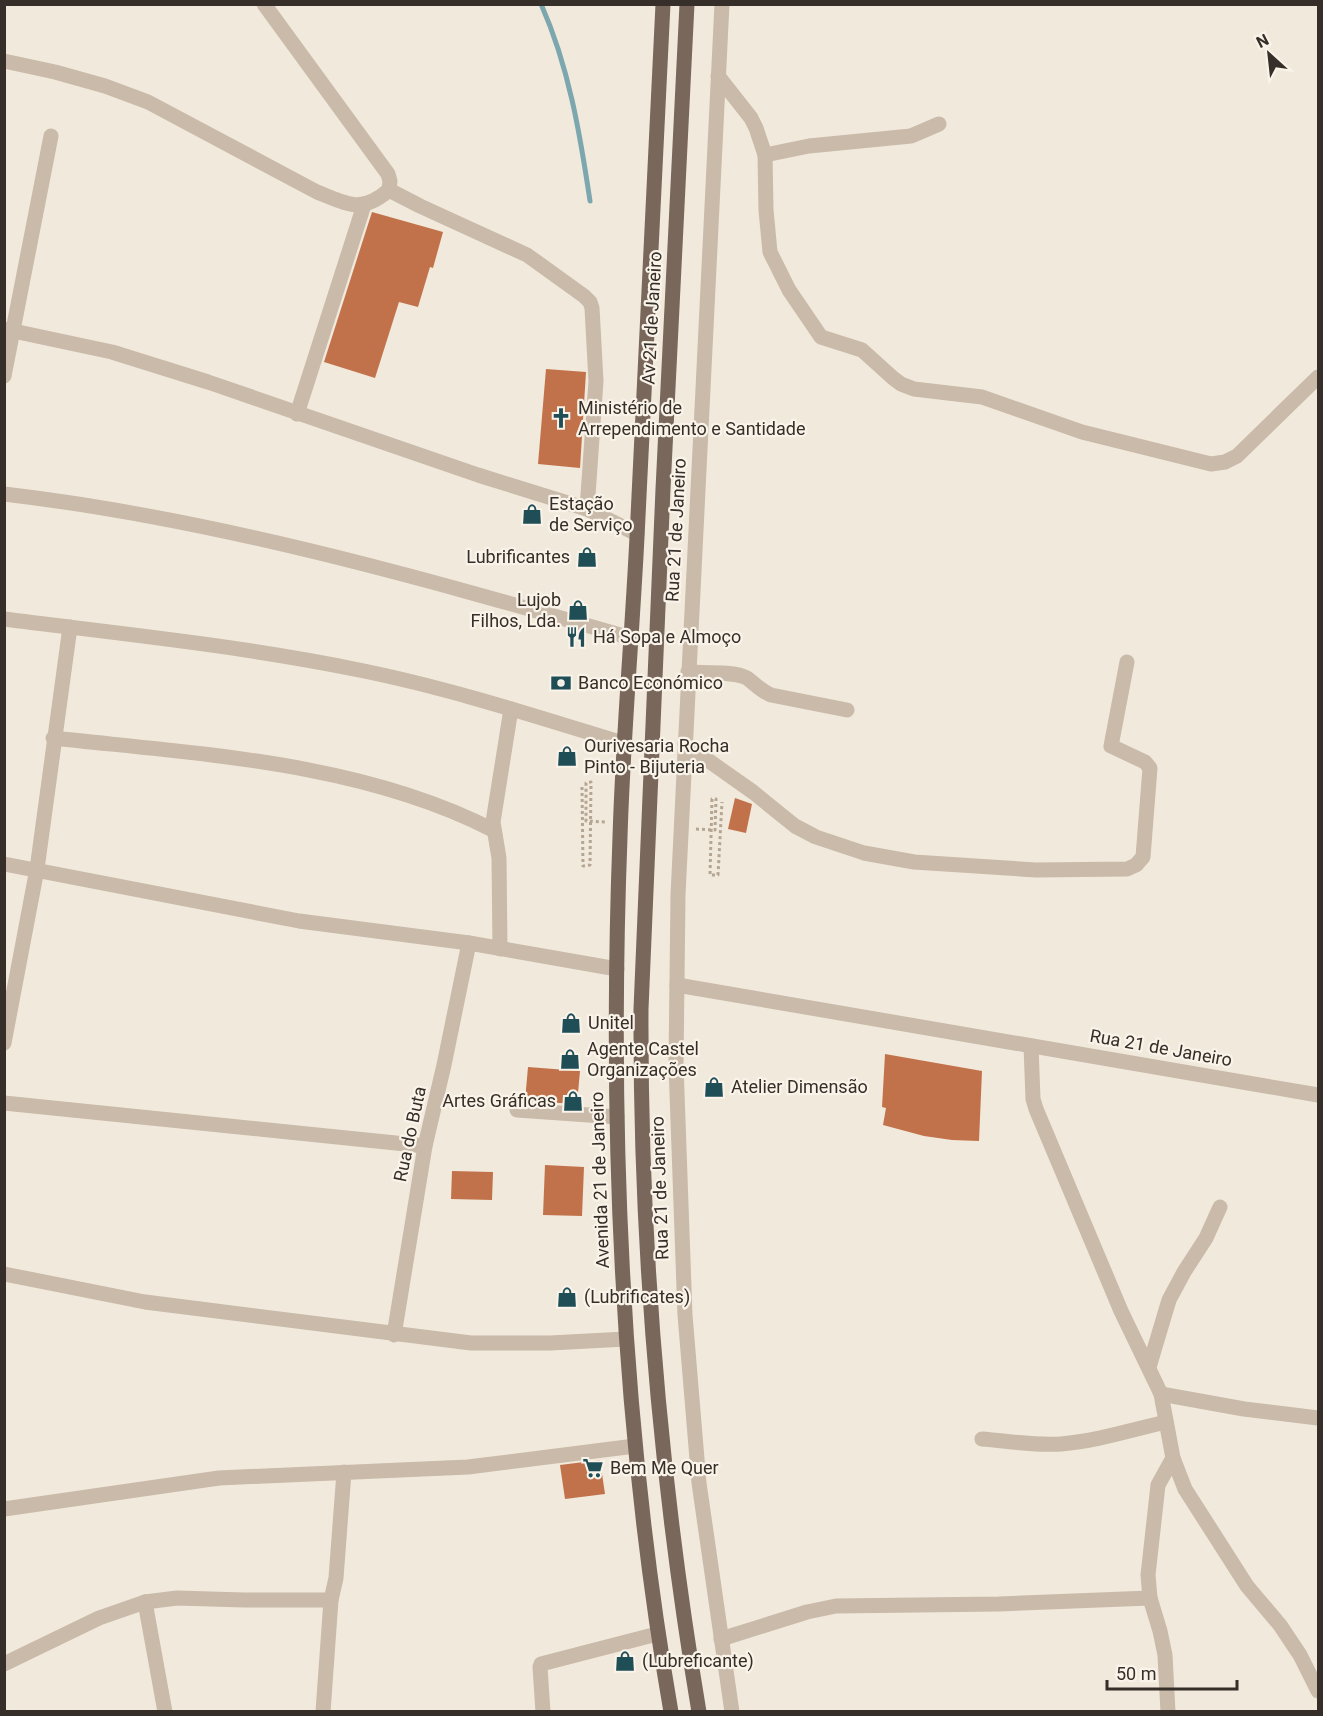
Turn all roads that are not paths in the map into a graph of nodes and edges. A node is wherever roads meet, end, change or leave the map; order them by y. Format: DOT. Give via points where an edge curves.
graph roads {
  1 [pos="264,4"];
  2 [pos="663,4"];
  3 [pos="687,4"];
  4 [pos="722,4"];
  5 [pos="4,61"];
  6 [pos="718,76"];
  7 [pos="939,124"];
  8 [pos="51,136"];
  9 [pos="765,155"];
  10 [pos="388,190"];
  11 [pos="364,205"];
  12 [pos="9,330"];
  13 [pos="4,376"];
  14 [pos="1318,377"];
  15 [pos="297,414"];
  16 [pos="4,494"];
  17 [pos="586,509"];
  18 [pos="637,534"];
  19 [pos="4,620"];
  20 [pos="70,627"];
  21 [pos="631,639"];
  22 [pos="1127,662"];
  23 [pos="688,672"];
  24 [pos="511,709"];
  25 [pos="847,710"];
  26 [pos="53,738"];
  27 [pos="626,744"];
  28 [pos="685,744"];
  29 [pos="493,830"];
  30 [pos="4,864"];
  31 [pos="37,869"];
  32 [pos="469,943"];
  33 [pos="500,949"];
  34 [pos="617,969"];
  35 [pos="677,985"];
  36 [pos="4,1043"];
  37 [pos="1031,1046"];
  38 [pos="1318,1095"];
  39 [pos="4,1103"];
  40 [pos="517,1110"];
  41 [pos="617,1117"];
  42 [pos="425,1146"];
  43 [pos="1220,1207"];
  44 [pos="4,1274"];
  45 [pos="394,1335"];
  46 [pos="626,1339"];
  47 [pos="1149,1367"];
  48 [pos="1161,1394"];
  49 [pos="1318,1418"];
  50 [pos="1166,1422"];
  51 [pos="982,1439"];
  52 [pos="635,1446"];
  53 [pos="1173,1458"];
  54 [pos="344,1472"];
  55 [pos="4,1509"];
  56 [pos="1150,1598"];
  57 [pos="331,1600"];
  58 [pos="145,1602"];
  59 [pos="657,1634"];
  60 [pos="721,1639"];
  61 [pos="4,1664"];
  62 [pos="1318,1691"];
  63 [pos="165,1712"];
  64 [pos="323,1712"];
  65 [pos="543,1712"];
  66 [pos="671,1712"];
  67 [pos="699,1712"];
  68 [pos="732,1712"];
  69 [pos="1168,1712"];
  1 -- 10 [label="street" via="388,174"];
  2 -- 18 [label="main road"];
  3 -- 67 [label="main road, Av 21 de Janeiro" via="663,489 641,1079 649,1289 661,1438"];
  4 -- 6 [label="street, Rua 21 de Janeiro"];
  5 -- 11 [label="street" via="148,102 317,192"];
  6 -- 9 [label="street" via="751,118"];
  6 -- 23 [label="street, Rua 21 de Janeiro"];
  7 -- 9 [label="street" via="905,137 809,146"];
  8 -- 12 [label="street"];
  9 -- 14 [label="street" via="770,252 789,290 821,337 862,350 901,384 982,397 1082,432 1211,464 1237,456"];
  10 -- 11 [label="street"];
  10 -- 17 [label="street" via="527,255 590,302 596,381"];
  11 -- 15 [label="street"];
  12 -- 13 [label="street"];
  12 -- 15 [label="street" via="112,352"];
  15 -- 17 [label="street"];
  16 -- 21 [label="street" via="83,503 293,547"];
  17 -- 18 [label="street"];
  18 -- 21 [label="main road"];
  19 -- 20 [label="street"];
  20 -- 24 [label="street" via="277,654 362,670"];
  20 -- 26 [label="street"];
  21 -- 27 [label="main road"];
  22 -- 28 [label="street" via="1111,746 1150,768 1143,857 1127,869 1036,870 914,862 864,853 795,826"];
  23 -- 25 [label="street" via="738,675 771,695"];
  23 -- 28 [label="street, Rua 21 de Janeiro"];
  24 -- 27 [label="street"];
  24 -- 29 [label="street"];
  26 -- 29 [label="street" via="325,774 385,788"];
  26 -- 31 [label="street"];
  27 -- 34 [label="main road"];
  28 -- 35 [label="street, Rua 21 de Janeiro"];
  29 -- 33 [label="street" via="499,858"];
  30 -- 31 [label="street"];
  31 -- 32 [label="street" via="299,921"];
  31 -- 36 [label="street"];
  32 -- 33 [label="street"];
  32 -- 42 [label="street, Rua do Buta"];
  33 -- 34 [label="street"];
  34 -- 41 [label="main road, Avenida 21 de Janeiro"];
  35 -- 37 [label="street, Rua 21 de Janeiro"];
  35 -- 60 [label="street, Rua 21 de Janeiro" via="675,1065 685,1315 699,1483"];
  37 -- 38 [label="street, Rua 21 de Janeiro"];
  37 -- 47 [label="street" via="1033,1099 1039,1119"];
  39 -- 42 [label="street"];
  40 -- 41 [label="street"];
  41 -- 46 [label="main road, Avenida 21 de Janeiro"];
  42 -- 45 [label="street, Rua do Buta"];
  43 -- 47 [label="street" via="1169,1300"];
  44 -- 45 [label="street" via="145,1302"];
  45 -- 46 [label="street" via="471,1343"];
  46 -- 52 [label="main road, Avenida 21 de Janeiro"];
  47 -- 48 [label="street"];
  48 -- 49 [label="street"];
  48 -- 50 [label="street"];
  50 -- 51 [label="street" via="1060,1444"];
  50 -- 53 [label="street"];
  52 -- 54 [label="street" via="468,1467"];
  52 -- 59 [label="main road, Avenida 21 de Janeiro"];
  53 -- 56 [label="street" via="1158,1485 1150,1546"];
  53 -- 62 [label="street" via="1190,1499 1247,1586 1300,1655"];
  54 -- 55 [label="street" via="219,1478"];
  54 -- 57 [label="street"];
  56 -- 60 [label="street" via="836,1606"];
  56 -- 69 [label="street" via="1165,1655"];
  57 -- 58 [label="street" via="177,1598"];
  57 -- 64 [label="street"];
  58 -- 61 [label="street" via="99,1618"];
  58 -- 63 [label="street"];
  59 -- 65 [label="street" via="542,1664"];
  59 -- 66 [label="main road, Avenida 21 de Janeiro"];
  60 -- 68 [label="street, Rua 21 de Janeiro"];
}
